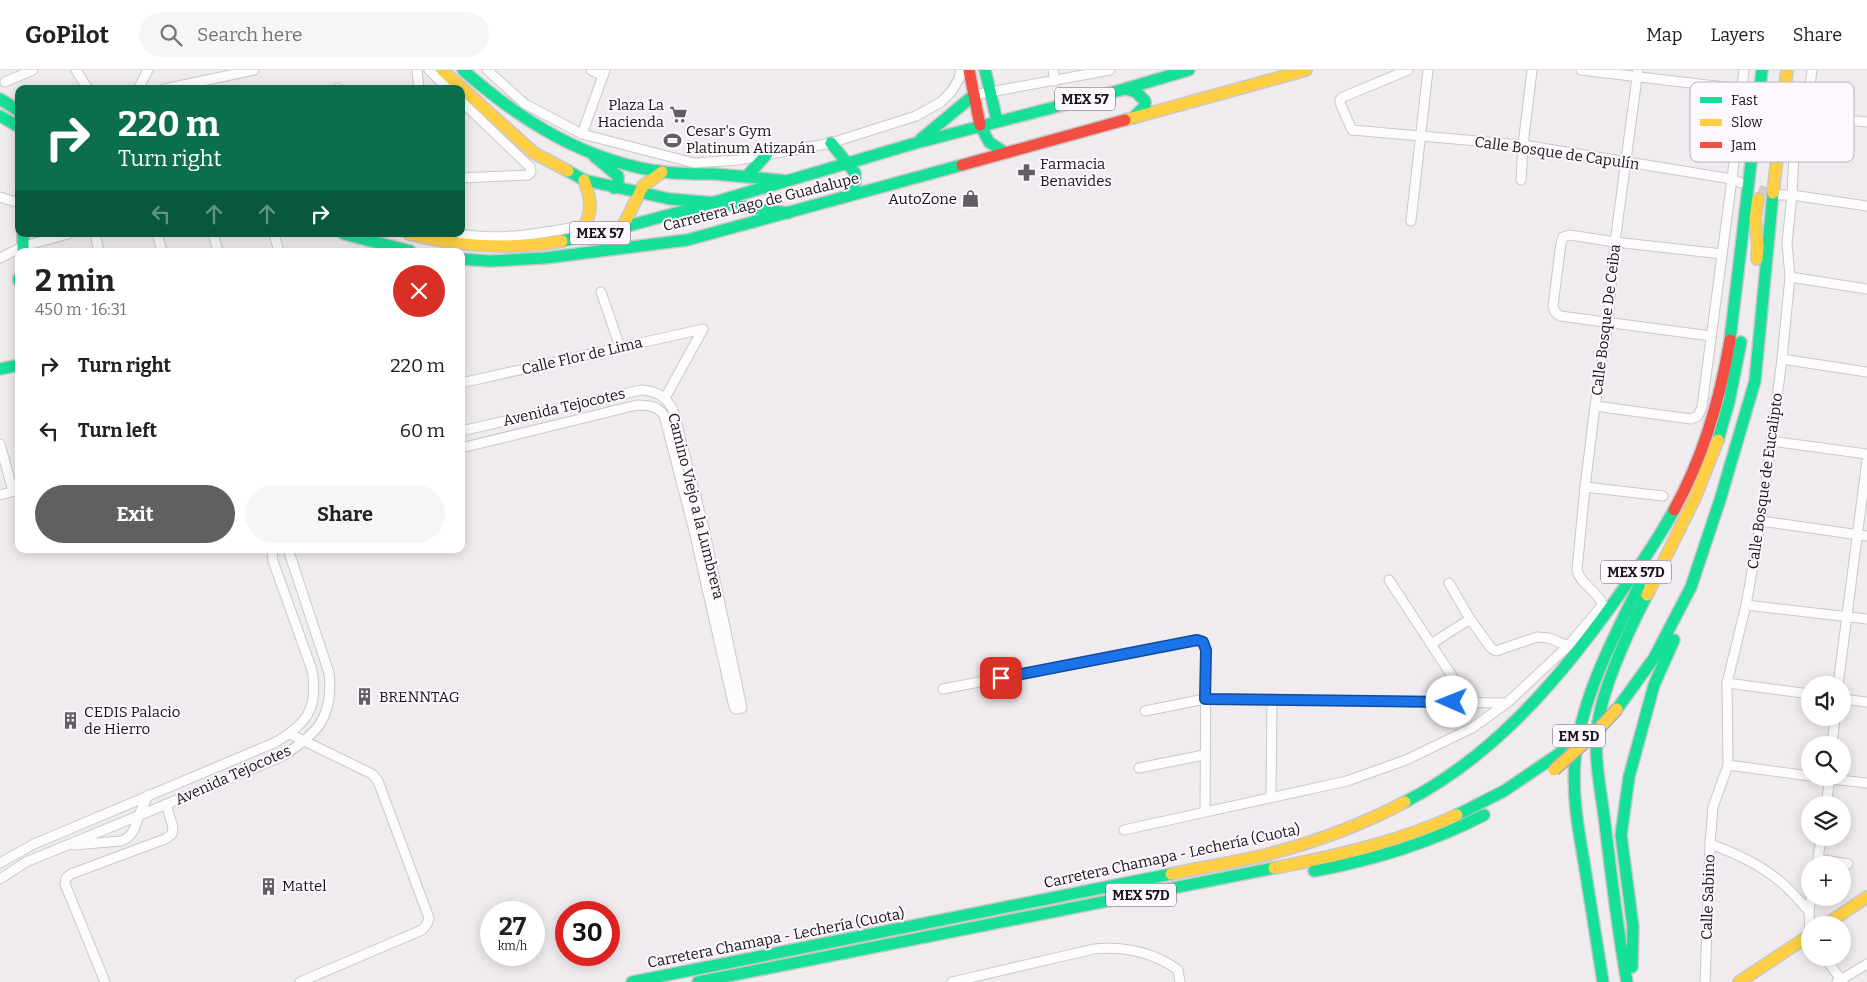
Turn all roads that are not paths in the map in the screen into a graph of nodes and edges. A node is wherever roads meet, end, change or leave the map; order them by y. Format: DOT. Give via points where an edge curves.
graph roads {
  1 [pos="32,70"];
  2 [pos="76,70"];
  3 [pos="148,70"];
  4 [pos="254,70"];
  5 [pos="417,70"];
  6 [pos="429,70"];
  7 [pos="442,70"];
  8 [pos="463,70"];
  9 [pos="487,70"];
  10 [pos="591,70"];
  11 [pos="961,70"];
  12 [pos="969,70"];
  13 [pos="985,70"];
  14 [pos="1053,70"];
  15 [pos="1110,70"];
  16 [pos="1189,70"];
  17 [pos="1306,70"];
  18 [pos="1408,70"];
  19 [pos="1428,70"];
  20 [pos="1532,70"];
  21 [pos="1581,70"];
  22 [pos="604,73"];
  23 [pos="1638,73"];
  24 [pos="1055,81"];
  25 [pos="5,82"];
  26 [pos="1696,82"];
  27 [pos="85,85"];
  28 [pos="140,85"];
  29 [pos="183,85"];
  30 [pos="419,85"];
  31 [pos="444,85"];
  32 [pos="459,85"];
  33 [pos="1128,89"];
  34 [pos="465,91"];
  35 [pos="991,91"];
  36 [pos="974,95"];
  37 [pos="0,99"];
  38 [pos="465,105"];
  39 [pos="15,108"];
  40 [pos="0,116"];
  41 [pos="1132,119"];
  42 [pos="997,121"];
  43 [pos="1854,121"];
  44 [pos="1867,122"];
  45 [pos="15,125"];
  46 [pos="980,125"];
  47 [pos="582,134"];
  48 [pos="1420,137"];
  49 [pos="831,143"];
  50 [pos="916,143"];
  51 [pos="1523,145"];
  52 [pos="1004,152"];
  53 [pos="767,154"];
  54 [pos="594,156"];
  55 [pos="1626,162"];
  56 [pos="1734,162"];
  57 [pos="1752,162"];
  58 [pos="1762,162"];
  59 [pos="1776,162"];
  60 [pos="1794,162"];
  61 [pos="848,164"];
  62 [pos="662,172"];
  63 [pos="747,176"];
  64 [pos="465,178"];
  65 [pos="1732,178"];
  66 [pos="584,180"];
  67 [pos="1521,180"];
  68 [pos="787,181"];
  69 [pos="1742,183"];
  70 [pos="614,188"];
  71 [pos="639,192"];
  72 [pos="1778,195"];
  73 [pos="1792,195"];
  74 [pos="848,196"];
  75 [pos="0,197"];
  76 [pos="15,202"];
  77 [pos="717,203"];
  78 [pos="1867,206"];
  79 [pos="789,213"];
  80 [pos="1755,219"];
  81 [pos="1411,221"];
  82 [pos="586,225"];
  83 [pos="622,228"];
  84 [pos="465,234"];
  85 [pos="59,237"];
  86 [pos="355,237"];
  87 [pos="422,237"];
  88 [pos="579,238"];
  89 [pos="1615,242"];
  90 [pos="26,248"];
  91 [pos="397,248"];
  92 [pos="15,252"];
  93 [pos="1722,254"];
  94 [pos="0,258"];
  95 [pos="465,259"];
  96 [pos="1790,277"];
  97 [pos="1867,289"];
  98 [pos="601,292"];
  99 [pos="1608,322"];
  100 [pos="703,329"];
  101 [pos="1711,336"];
  102 [pos="620,347"];
  103 [pos="1782,358"];
  104 [pos="15,366"];
  105 [pos="0,369"];
  106 [pos="1867,372"];
  107 [pos="465,382"];
  108 [pos="665,398"];
  109 [pos="1595,406"];
  110 [pos="654,407"];
  111 [pos="465,430"];
  112 [pos="1771,441"];
  113 [pos="0,444"];
  114 [pos="465,447"];
  115 [pos="1867,454"];
  116 [pos="1867,460"];
  117 [pos="4,476"];
  118 [pos="1585,487"];
  119 [pos="15,489"];
  120 [pos="15,490"];
  121 [pos="0,495"];
  122 [pos="1664,496"];
  123 [pos="1676,508"];
  124 [pos="1761,521"];
  125 [pos="1857,535"];
  126 [pos="1867,536"];
  127 [pos="272,553"];
  128 [pos="289,553"];
  129 [pos="1390,580"];
  130 [pos="1449,583"];
  131 [pos="1691,587"];
  132 [pos="1746,605"];
  133 [pos="1847,617"];
  134 [pos="1470,618"];
  135 [pos="1867,619"];
  136 [pos="1431,644"];
  137 [pos="1568,646"];
  138 [pos="1839,676"];
  139 [pos="1727,683"];
  140 [pos="942,690"];
  141 [pos="1801,693"];
  142 [pos="1205,699"];
  143 [pos="1272,699"];
  144 [pos="1851,700"];
  145 [pos="1469,702"];
  146 [pos="1867,702"];
  147 [pos="1507,703"];
  148 [pos="1615,705"];
  149 [pos="1145,711"];
  150 [pos="290,734"];
  151 [pos="304,742"];
  152 [pos="1204,755"];
  153 [pos="1728,765"];
  154 [pos="1139,768"];
  155 [pos="1801,775"];
  156 [pos="1851,781"];
  157 [pos="1867,783"];
  158 [pos="148,796"];
  159 [pos="1270,797"];
  160 [pos="166,804"];
  161 [pos="1205,811"];
  162 [pos="139,815"];
  163 [pos="1124,830"];
  164 [pos="1710,844"];
  165 [pos="65,846"];
  166 [pos="0,863"];
  167 [pos="0,879"];
  168 [pos="1143,894"];
  169 [pos="1867,897"];
  170 [pos="1810,906"];
  171 [pos="1809,911"];
  172 [pos="1809,916"];
  173 [pos="1838,916"];
  174 [pos="1801,942"];
  175 [pos="1867,964"];
  176 [pos="1831,966"];
  177 [pos="1841,981"];
  178 [pos="105,982"];
  179 [pos="300,982"];
  180 [pos="632,982"];
  181 [pos="698,982"];
  182 [pos="952,982"];
  183 [pos="1180,982"];
  184 [pos="1603,982"];
  185 [pos="1627,982"];
  186 [pos="1632,982"];
  187 [pos="1704,982"];
  188 [pos="1738,982"];
  1 -- 25 [label="street"];
  2 -- 27 [label="street"];
  3 -- 28 [label="street"];
  4 -- 29 [label="street"];
  5 -- 30 [label="street"];
  6 -- 31 [label="street"];
  7 -- 32 [label="main road"];
  8 -- 54 [label="main road" via="511,110 552,136"];
  9 -- 47 [label="street" via="525,104"];
  10 -- 22 [label="street"];
  11 -- 49 [label="street" via="951,92 941,102 916,116"];
  12 -- 36 [label="main road"];
  13 -- 35 [label="main road"];
  14 -- 24 [label="street"];
  15 -- 24 [label="street"];
  16 -- 33 [label="main road, MEX 57"];
  17 -- 41 [label="main road, MEX 57"];
  18 -- 48 [label="street, Calle Bosque de Capulín" via="1340,100 1352,130"];
  19 -- 48 [label="street"];
  20 -- 51 [label="street"];
  21 -- 23 [label="street"];
  22 -- 47 [label="street"];
  23 -- 26 [label="street"];
  23 -- 55 [label="street, Calle Bosque De Ceiba"];
  24 -- 35 [label="street"];
  33 -- 41 [label="main road" via="1145,102"];
  33 -- 42 [label="main road, MEX 57"];
  34 -- 66 [label="main road" via="534,153"];
  35 -- 36 [label="street"];
  35 -- 42 [label="main road"];
  36 -- 46 [label="main road"];
  36 -- 50 [label="main road"];
  37 -- 39 [label="main road"];
  38 -- 64 [label="street" via="530,167 531,172 528,175"];
  40 -- 45 [label="main road"];
  41 -- 52 [label="main road, MEX 57"];
  42 -- 46 [label="main road, MEX 57"];
  43 -- 44 [label="street"];
  46 -- 50 [label="main road, Carretera Lago de Guadalupe / MEX 57"];
  46 -- 52 [label="main road" via="989,144"];
  47 -- 53 [label="street" via="694,163"];
  48 -- 51 [label="street, Calle Bosque de Capulín"];
  48 -- 81 [label="street"];
  49 -- 53 [label="street"];
  49 -- 61 [label="main road"];
  50 -- 61 [label="main road, Carretera Lago de Guadalupe / MEX 57"];
  51 -- 55 [label="street, Calle Bosque de Capulín"];
  51 -- 67 [label="street"];
  52 -- 74 [label="main road, Carretera Lago de Guadalupe / MEX 57"];
  53 -- 63 [label="main road"];
  54 -- 62 [label="main road"];
  54 -- 70 [label="main road" via="618,176 618,184"];
  55 -- 65 [label="street, Calle Bosque de Capulín"];
  55 -- 89 [label="street, Calle Bosque De Ceiba"];
  56 -- 65 [label="street"];
  57 -- 123 [label="main road, Carretera Chamapa - Lechería (Cuota) / MEX 57D" via="1734,319 1725,366 1705,440"];
  58 -- 80 [label="main road, Carretera Chamapa - Lechería (Cuota) / MEX 57D"];
  59 -- 131 [label="main road" via="1755,380"];
  60 -- 73 [label="street, Calle Bosque de Eucalipto"];
  61 -- 68 [label="main road, Carretera Lago de Guadalupe / MEX 57"];
  61 -- 74 [label="main road" via="857,179"];
  62 -- 63 [label="main road"];
  62 -- 71 [label="main road"];
  63 -- 68 [label="main road"];
  65 -- 69 [label="street, Calle Bosque de Capulín"];
  65 -- 93 [label="street"];
  66 -- 70 [label="main road"];
  66 -- 82 [label="main road" via="591,195 592,209"];
  68 -- 77 [label="main road, Carretera Lago de Guadalupe / MEX 57"];
  70 -- 71 [label="main road"];
  71 -- 77 [label="main road" via="670,199"];
  71 -- 83 [label="main road"];
  72 -- 73 [label="street"];
  73 -- 78 [label="street"];
  73 -- 96 [label="street, Calle Bosque de Eucalipto" via="1787,244"];
  74 -- 79 [label="main road, Carretera Lago de Guadalupe / MEX 57"];
  75 -- 76 [label="street"];
  77 -- 79 [label="main road"];
  77 -- 83 [label="main road, Carretera Lago de Guadalupe / MEX 57"];
  79 -- 95 [label="main road, Carretera Lago de Guadalupe / MEX 57" via="687,240 545,258"];
  80 -- 148 [label="main road, Carretera Chamapa - Lechería (Cuota) / MEX 57D" via="1758,246 1748,367 1734,424 1682,588 1645,658"];
  80 -- 185 [label="main road, EM 5D" via="1737,364 1718,436 1696,496 1624,642 1604,696 1597,731 1597,763"];
  82 -- 84 [label="street" via="552,232"];
  82 -- 88 [label="main road"];
  83 -- 88 [label="main road, Carretera Lago de Guadalupe / MEX 57"];
  85 -- 90 [label="street"];
  86 -- 91 [label="main road"];
  87 -- 88 [label="main road, Carretera Lago de Guadalupe / MEX 57" via="497,248"];
  89 -- 93 [label="street"];
  89 -- 99 [label="street, Calle Bosque De Ceiba"];
  89 -- 99 [label="street" via="1570,235 1564,237 1553,306 1560,316"];
  92 -- 94 [label="street"];
  93 -- 101 [label="street"];
  96 -- 97 [label="street"];
  96 -- 103 [label="street, Calle Bosque de Eucalipto"];
  98 -- 102 [label="street"];
  99 -- 101 [label="street"];
  99 -- 109 [label="street, Calle Bosque De Ceiba"];
  100 -- 102 [label="street, Calle Flor de Lima"];
  100 -- 108 [label="street, Camino Viejo a la Lumbrera"];
  101 -- 109 [label="street" via="1702,407 1698,416 1691,419"];
  102 -- 107 [label="street, Calle Flor de Lima"];
  103 -- 106 [label="street"];
  103 -- 112 [label="street, Calle Bosque de Eucalipto"];
  104 -- 105 [label="main road"];
  108 -- 110 [label="street, Camino Viejo a la Lumbrera" via="673,410 701,514 742,708 734,708 664,415"];
  108 -- 111 [label="street, Avenida Tejocotes" via="641,390"];
  109 -- 118 [label="street, Calle Bosque De Ceiba"];
  110 -- 114 [label="street, Avenida Tejocotes" via="637,405"];
  112 -- 115 [label="street"];
  112 -- 124 [label="street, Calle Bosque de Eucalipto"];
  113 -- 117 [label="street"];
  116 -- 125 [label="street"];
  117 -- 119 [label="street"];
  118 -- 122 [label="street"];
  118 -- 137 [label="street, Calle Bosque De Ceiba" via="1577,570 1602,603"];
  120 -- 121 [label="street"];
  123 -- 180 [label="main road, Carretera Chamapa - Lechería (Cuota) / MEX 57D" via="1635,573 1545,692 1475,755 1428,789 1388,812 1333,835 1278,852"];
  123 -- 184 [label="main road, EM 5D" via="1667,533 1610,644 1578,739 1576,817"];
  124 -- 125 [label="street"];
  124 -- 132 [label="street, Calle Bosque de Eucalipto"];
  125 -- 126 [label="street"];
  125 -- 133 [label="street"];
  127 -- 150 [label="street, Avenida Tejocotes" via="314,682 314,694 306,717"];
  128 -- 151 [label="street, Avenida Tejocotes" via="329,673 329,698 320,725"];
  129 -- 136 [label="street"];
  130 -- 134 [label="street"];
  131 -- 148 [label="main road" via="1654,658 1635,686"];
  131 -- 186 [label="main road" via="1677,632 1654,685 1629,777 1621,835 1633,927"];
  132 -- 133 [label="street"];
  132 -- 139 [label="street, Calle Bosque de Eucalipto"];
  133 -- 135 [label="street"];
  133 -- 138 [label="street"];
  134 -- 136 [label="street"];
  134 -- 137 [label="street" via="1496,651 1537,637"];
  136 -- 145 [label="street"];
  137 -- 147 [label="street"];
  139 -- 141 [label="street"];
  139 -- 153 [label="street, Calle Bosque de Eucalipto"];
  140 -- 142 [label="street" via="1197,640 1203,642 1206,650"];
  142 -- 143 [label="street"];
  142 -- 149 [label="street"];
  142 -- 152 [label="street"];
  143 -- 145 [label="street"];
  143 -- 159 [label="street"];
  144 -- 146 [label="street"];
  145 -- 147 [label="street"];
  147 -- 159 [label="street" via="1472,728 1406,760 1347,780"];
  148 -- 168 [label="main road, Carretera Chamapa - Lechería (Cuota) / MEX 57D" via="1533,774 1464,813 1397,839 1331,857"];
  148 -- 168 [label="main road, bridge" via="1593,735 1554,770 1468,824 1402,850 1335,868 1177,895"];
  150 -- 151 [label="street"];
  150 -- 158 [label="street, Avenida Tejocotes"];
  151 -- 160 [label="street, Avenida Tejocotes" via="281,757"];
  151 -- 179 [label="street" via="372,774 378,781 429,918 422,930"];
  152 -- 154 [label="street"];
  152 -- 161 [label="street"];
  153 -- 155 [label="street"];
  153 -- 164 [label="street, Calle Bosque de Eucalipto" via="1713,807"];
  156 -- 157 [label="street"];
  158 -- 162 [label="street"];
  158 -- 166 [label="street, Avenida Tejocotes" via="34,844"];
  159 -- 161 [label="street"];
  160 -- 162 [label="street, Avenida Tejocotes"];
  160 -- 178 [label="street" via="172,834 66,878 65,884"];
  161 -- 163 [label="street"];
  162 -- 165 [label="street, Avenida Tejocotes"];
  162 -- 165 [label="street" via="136,828 126,839"];
  164 -- 171 [label="street, Calle Sabino" via="1759,866 1782,882"];
  164 -- 187 [label="street, Calle Sabino"];
  165 -- 167 [label="street, Avenida Tejocotes" via="26,862"];
  168 -- 181 [label="main road, Carretera Chamapa - Lechería (Cuota) / MEX 57D"];
  169 -- 173 [label="main road"];
  170 -- 171 [label="street"];
  171 -- 172 [label="street"];
  174 -- 188 [label="main road"];
  175 -- 177 [label="street"];
  176 -- 177 [label="street"];
  182 -- 183 [label="street" via="1112,947 1165,960 1178,970"];
}
